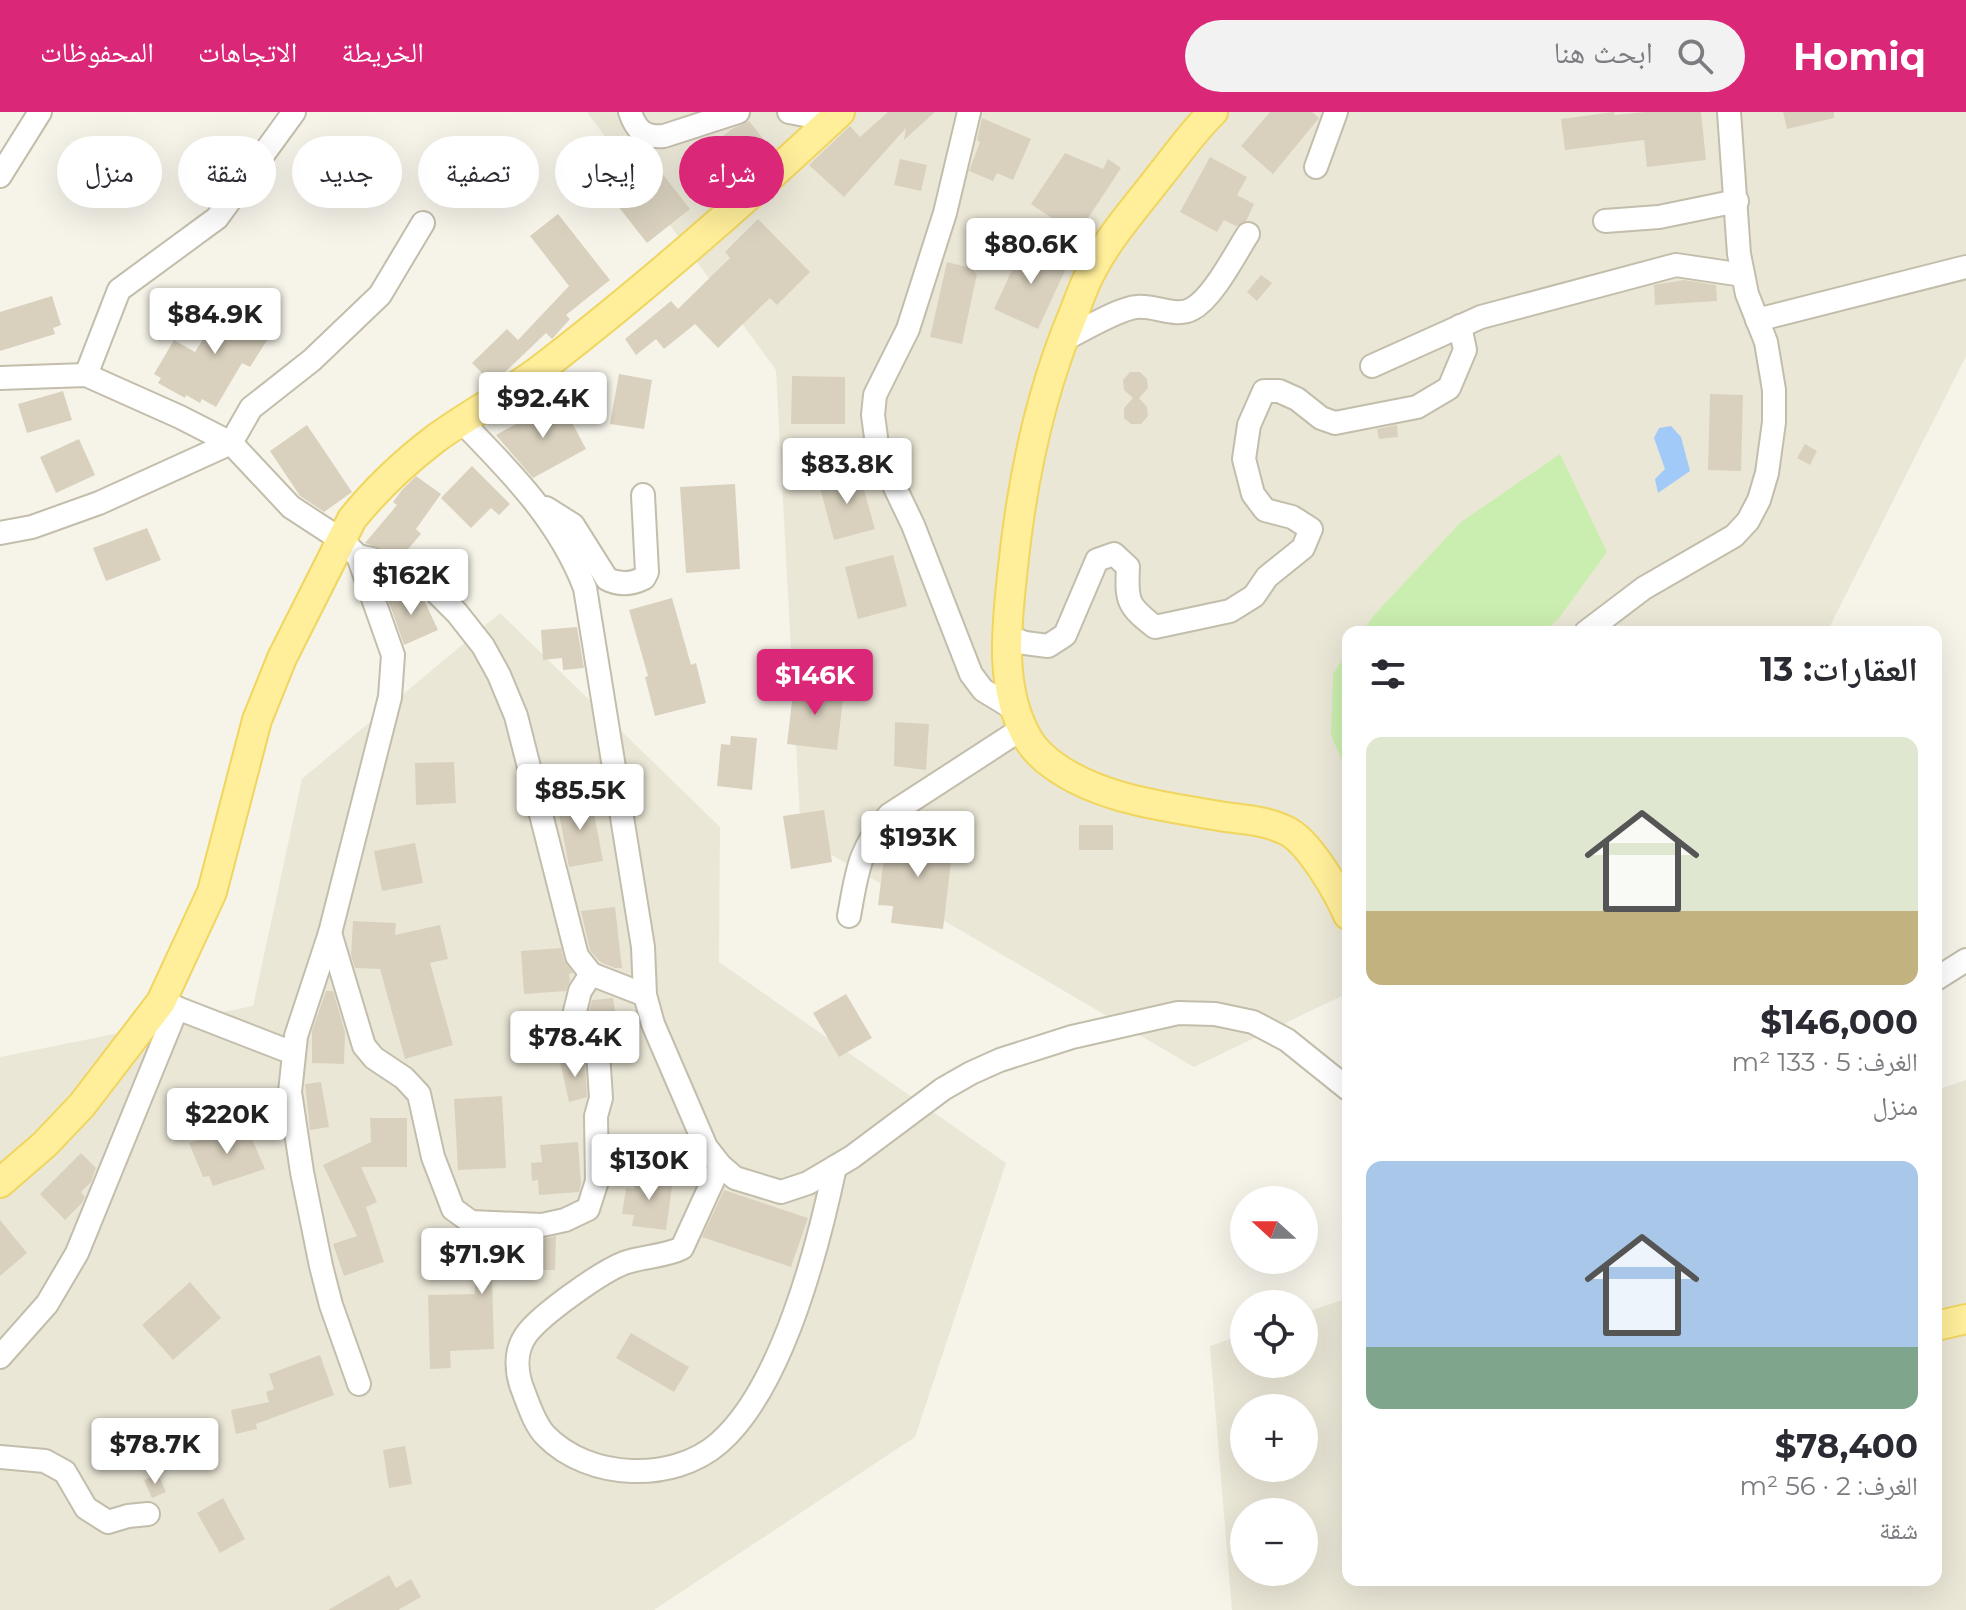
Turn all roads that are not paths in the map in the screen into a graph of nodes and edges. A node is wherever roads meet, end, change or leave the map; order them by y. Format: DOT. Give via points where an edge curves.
graph roads {
  1 [pos="40,112"];
  2 [pos="294,112"];
  3 [pos="630,112"];
  4 [pos="738,112"];
  5 [pos="789,112"];
  6 [pos="969,112"];
  7 [pos="1213,112"];
  8 [pos="1336,112"];
  9 [pos="1729,112"];
  10 [pos="836,116"];
  11 [pos="1316,167"];
  12 [pos="0,176"];
  13 [pos="1737,201"];
  14 [pos="1605,221"];
  15 [pos="423,223"];
  16 [pos="1248,234"];
  17 [pos="1966,267"];
  18 [pos="1743,275"];
  19 [pos="1757,320"];
  20 [pos="1460,326"];
  21 [pos="1063,340"];
  22 [pos="1372,366"];
  23 [pos="86,375"];
  24 [pos="0,378"];
  25 [pos="463,423"];
  26 [pos="231,443"];
  27 [pos="643,495"];
  28 [pos="535,501"];
  29 [pos="0,533"];
  30 [pos="349,548"];
  31 [pos="1594,626"];
  32 [pos="1007,636"];
  33 [pos="1019,719"];
  34 [pos="1342,901"];
  35 [pos="849,916"];
  36 [pos="330,933"];
  37 [pos="1966,960"];
  38 [pos="591,974"];
  39 [pos="1942,975"];
  40 [pos="645,995"];
  41 [pos="169,1005"];
  42 [pos="293,1053"];
  43 [pos="1342,1084"];
  44 [pos="720,1165"];
  45 [pos="835,1167"];
  46 [pos="0,1183"];
  47 [pos="1966,1319"];
  48 [pos="1942,1325"];
  49 [pos="0,1357"];
  50 [pos="359,1384"];
  51 [pos="0,1457"];
  52 [pos="148,1514"];
  1 -- 12 [label="street"];
  2 -- 23 [label="street" via="217,218 119,290"];
  3 -- 4 [label="street" via="634,126 653,137"];
  5 -- 10 [label="street"];
  6 -- 33 [label="street" via="945,213 908,329 875,395 874,433 971,674"];
  7 -- 21 [label="main road" via="1092,270"];
  8 -- 11 [label="street"];
  9 -- 13 [label="street"];
  10 -- 25 [label="main road" via="624,305"];
  13 -- 14 [label="street" via="1659,217"];
  13 -- 18 [label="street"];
  15 -- 26 [label="street" via="380,295 312,360 251,408"];
  16 -- 21 [label="street" via="1191,311 1134,307"];
  17 -- 19 [label="street"];
  18 -- 19 [label="street"];
  18 -- 20 [label="street" via="1676,265"];
  19 -- 31 [label="street" via="1771,362 1774,422 1767,473 1748,521 1734,536 1644,588"];
  20 -- 22 [label="street"];
  20 -- 32 [label="street" via="1465,350 1449,388 1417,407 1335,423 1288,395 1264,391 1249,425 1244,459 1253,494 1265,510 1311,529 1303,548 1267,577 1254,596 1230,611 1155,627 1133,611 1127,595 1128,567 1114,554 1097,560 1065,635 1048,646"];
  21 -- 32 [label="main road" via="1045,389 1020,498"];
  23 -- 24 [label="street"];
  23 -- 26 [label="street"];
  25 -- 28 [label="street"];
  25 -- 30 [label="main road" via="437,438 368,499"];
  26 -- 29 [label="street" via="99,503"];
  26 -- 30 [label="street" via="291,507"];
  27 -- 28 [label="street" via="647,572 630,583 607,579 573,525"];
  28 -- 40 [label="street" via="573,557 592,617 643,947"];
  30 -- 36 [label="street" via="387,633 392,677"];
  30 -- 38 [label="street" via="425,581 489,656 516,716 577,956"];
  30 -- 41 [label="main road" via="282,658 257,720 212,892"];
  32 -- 33 [label="main road" via="1008,673"];
  33 -- 34 [label="main road" via="1028,741 1051,764 1091,786 1150,803 1256,820 1291,833"];
  33 -- 35 [label="street" via="889,815 872,834 861,856"];
  36 -- 38 [label="street" via="364,1046 419,1094 433,1157 453,1209 471,1222 542,1225 588,1209 597,1181 601,1070 598,1053 569,1036 580,991"];
  36 -- 42 [label="street"];
  37 -- 39 [label="street"];
  38 -- 40 [label="street"];
  40 -- 44 [label="street" via="684,1099"];
  41 -- 42 [label="street"];
  41 -- 46 [label="main road" via="45,1144"];
  41 -- 49 [label="street" via="77,1253 47,1304"];
  42 -- 50 [label="street" via="290,1092 307,1199 331,1305"];
  43 -- 45 [label="street" via="1287,1040 1253,1022 1178,1013 1072,1037 971,1073"];
  44 -- 45 [label="street" via="735,1178 781,1192"];
  44 -- 45 [label="street" via="682,1248 622,1264 602,1275 545,1316 519,1347 520,1384 531,1410 544,1435 569,1454 605,1467 669,1469 694,1460 737,1424 782,1344 823,1227"];
  47 -- 48 [label="main road"];
  51 -- 52 [label="street" via="45,1461 65,1472 86,1508 108,1522"];
}
